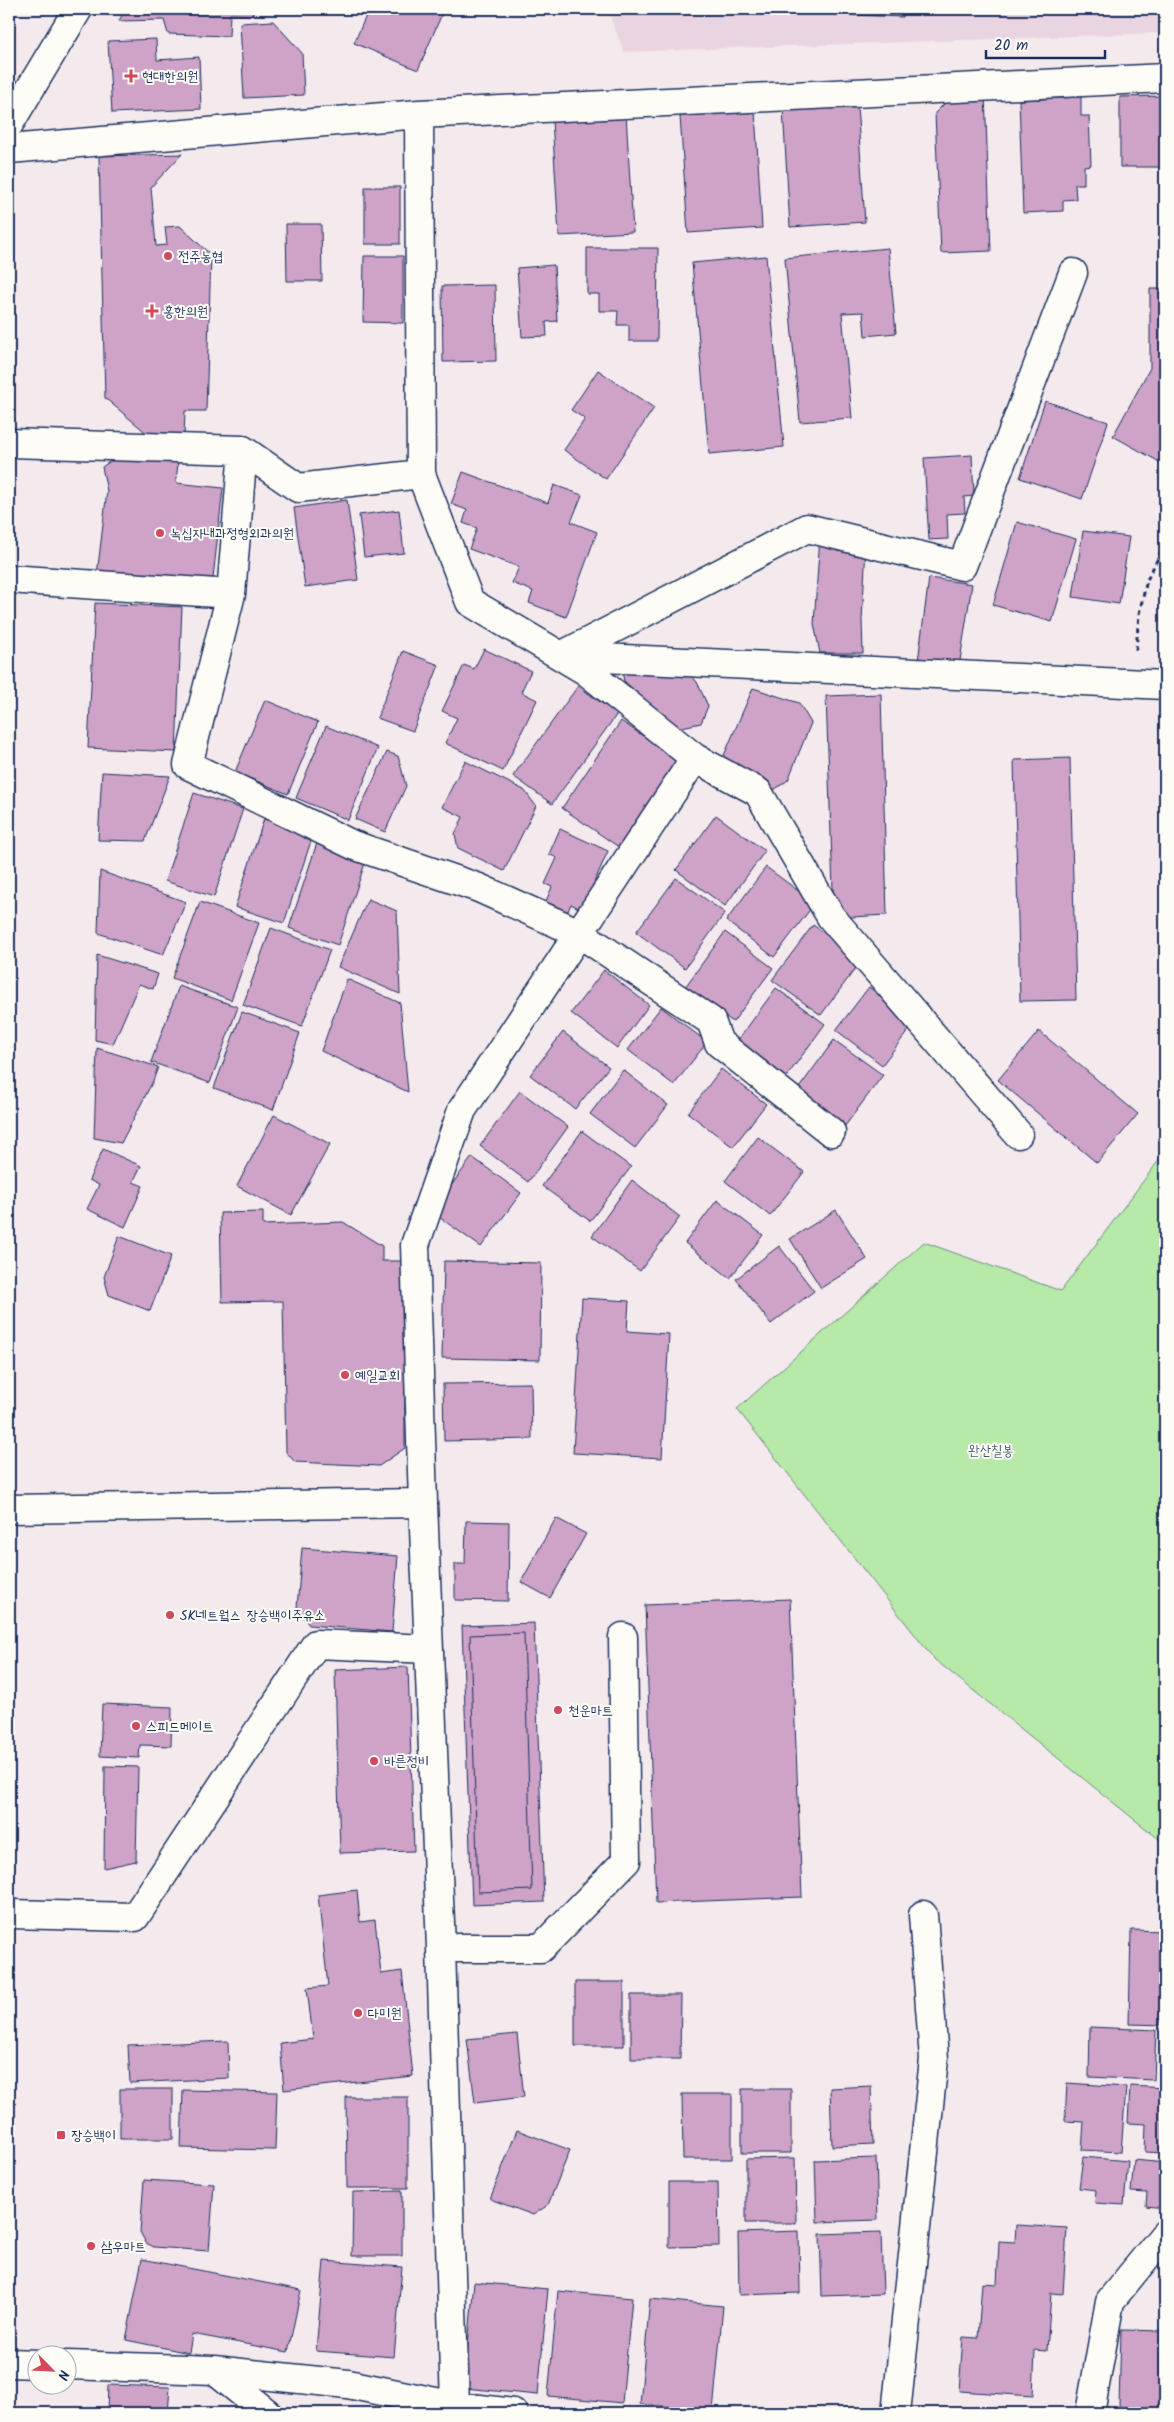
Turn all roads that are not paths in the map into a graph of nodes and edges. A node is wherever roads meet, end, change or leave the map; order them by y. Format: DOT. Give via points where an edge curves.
graph roads {
  1 [pos="78,9"];
  2 [pos="1165,78"];
  3 [pos="419,114"];
  4 [pos="9,124"];
  5 [pos="9,149"];
  6 [pos="1072,273"];
  7 [pos="9,443"];
  8 [pos="243,450"];
  9 [pos="421,474"];
  10 [pos="9,579"];
  11 [pos="231,594"];
  12 [pos="561,656"];
  13 [pos="1165,685"];
  14 [pos="695,758"];
  15 [pos="579,933"];
  16 [pos="831,1132"];
  17 [pos="1018,1134"];
  18 [pos="423,1503"];
  19 [pos="9,1509"];
  20 [pos="623,1637"];
  21 [pos="429,1649"];
  22 [pos="9,1914"];
  23 [pos="923,1914"];
  24 [pos="441,1948"];
  25 [pos="1165,2234"];
  26 [pos="9,2363"];
  27 [pos="28,2364"];
  28 [pos="78,2365"];
  29 [pos="214,2370"];
  30 [pos="455,2406"];
  31 [pos="267,2413"];
  32 [pos="513,2413"];
  33 [pos="896,2413"];
  34 [pos="1090,2413"];
  1 -- 4 [label="street"];
  2 -- 3 [label="street"];
  3 -- 5 [label="street"];
  3 -- 9 [label="street"];
  6 -- 12 [label="street" via="962,566 807,528"];
  7 -- 8 [label="street"];
  8 -- 9 [label="street" via="298,488"];
  8 -- 11 [label="street"];
  9 -- 12 [label="street" via="470,602"];
  10 -- 11 [label="street"];
  11 -- 15 [label="street" via="188,765 353,845 479,888"];
  12 -- 13 [label="street"];
  12 -- 14 [label="street" via="586,671"];
  14 -- 15 [label="street"];
  14 -- 17 [label="street" via="758,792 831,917"];
  15 -- 16 [label="street" via="712,1021 719,1043"];
  15 -- 18 [label="street" via="462,1110 415,1245"];
  18 -- 19 [label="street"];
  18 -- 21 [label="street"];
  20 -- 24 [label="street" via="626,1861 540,1948"];
  21 -- 22 [label="street" via="316,1644 135,1917"];
  21 -- 24 [label="street"];
  23 -- 33 [label="street" via="934,2060"];
  24 -- 30 [label="street"];
  25 -- 34 [label="street" via="1110,2301"];
  26 -- 27 [label="street"];
  28 -- 29 [label="street"];
  29 -- 30 [label="street" via="348,2384"];
  29 -- 31 [label="street"];
  30 -- 32 [label="street"];
}
